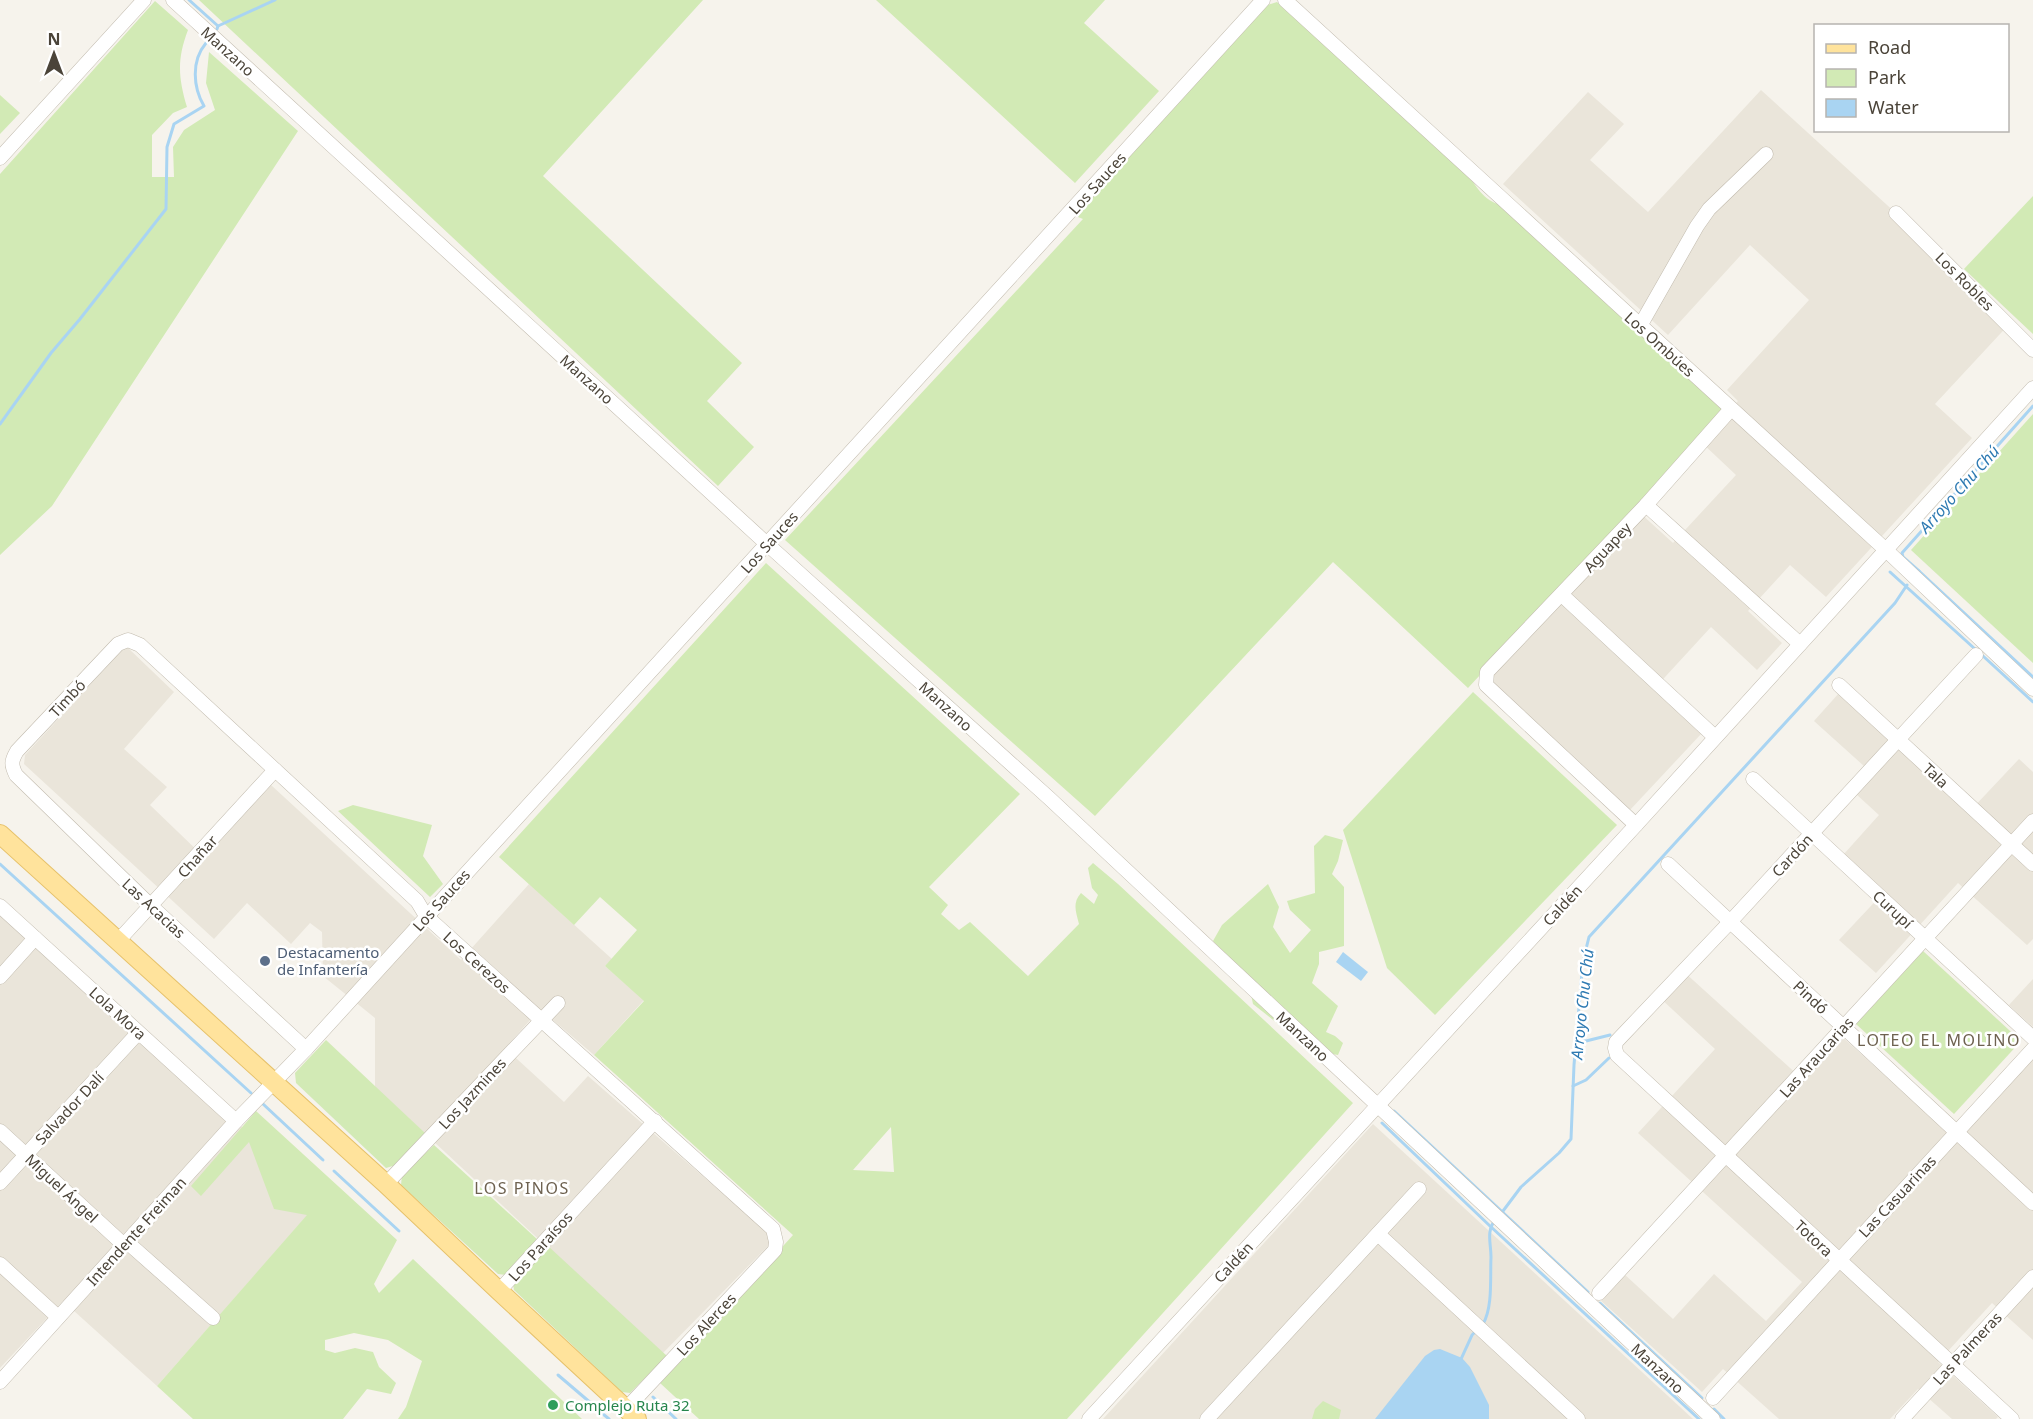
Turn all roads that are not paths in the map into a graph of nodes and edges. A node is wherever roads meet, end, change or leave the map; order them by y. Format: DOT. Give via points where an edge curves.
graph roads {
  1 [pos="144,0"];
  2 [pos="173,0"];
  3 [pos="1263,0"];
  4 [pos="1285,0"];
  5 [pos="1766,154"];
  6 [pos="0,158"];
  7 [pos="1896,213"];
  8 [pos="1640,326"];
  9 [pos="2033,350"];
  10 [pos="2033,388"];
  11 [pos="1731,409"];
  12 [pos="1646,505"];
  13 [pos="767,544"];
  14 [pos="1886,550"];
  15 [pos="1562,595"];
  16 [pos="128,640"];
  17 [pos="1800,644"];
  18 [pos="1976,655"];
  19 [pos="1839,685"];
  20 [pos="2033,689"];
  21 [pos="1715,737"];
  22 [pos="1898,740"];
  23 [pos="11,761"];
  24 [pos="275,770"];
  25 [pos="1753,779"];
  26 [pos="2033,821"];
  27 [pos="1636,825"];
  28 [pos="0,834"];
  29 [pos="1811,834"];
  30 [pos="2011,844"];
  31 [pos="1668,864"];
  32 [pos="2033,864"];
  33 [pos="0,906"];
  34 [pos="151,906"];
  35 [pos="426,916"];
  36 [pos="1730,922"];
  37 [pos="35,938"];
  38 [pos="1925,939"];
  39 [pos="118,941"];
  40 [pos="0,977"];
  41 [pos="558,1003"];
  42 [pos="541,1020"];
  43 [pos="1843,1026"];
  44 [pos="138,1032"];
  45 [pos="2033,1038"];
  46 [pos="306,1049"];
  47 [pos="2033,1049"];
  48 [pos="1617,1055"];
  49 [pos="274,1083"];
  50 [pos="1377,1106"];
  51 [pos="236,1121"];
  52 [pos="655,1121"];
  53 [pos="0,1131"];
  54 [pos="1956,1132"];
  55 [pos="26,1155"];
  56 [pos="1726,1156"];
  57 [pos="0,1183"];
  58 [pos="386,1184"];
  59 [pos="1419,1189"];
  60 [pos="2033,1203"];
  61 [pos="1377,1234"];
  62 [pos="775,1235"];
  63 [pos="126,1244"];
  64 [pos="1838,1260"];
  65 [pos="0,1264"];
  66 [pos="2033,1276"];
  67 [pos="499,1292"];
  68 [pos="1599,1293"];
  69 [pos="58,1317"];
  70 [pos="213,1318"];
  71 [pos="1951,1365"];
  72 [pos="0,1382"];
  73 [pos="1713,1398"];
  74 [pos="632,1414"];
  75 [pos="1089,1419"];
  76 [pos="1208,1419"];
  77 [pos="1578,1419"];
  78 [pos="1713,1419"];
  79 [pos="1902,1419"];
  80 [pos="2012,1419"];
  1 -- 6 [label="street"];
  2 -- 13 [label="street, Manzano"];
  3 -- 13 [label="street, Los Sauces"];
  4 -- 8 [label="street, Los Ombúes"];
  5 -- 8 [label="street" via="1709,208"];
  7 -- 9 [label="street, Los Robles"];
  8 -- 11 [label="street, Los Ombúes"];
  10 -- 14 [label="street, Caldén"];
  11 -- 12 [label="street, Aguapey"];
  11 -- 14 [label="street, Los Ombúes"];
  12 -- 15 [label="street, Aguapey"];
  12 -- 17 [label="street"];
  13 -- 35 [label="street, Los Sauces"];
  13 -- 50 [label="street, Manzano" via="1048,798"];
  14 -- 17 [label="street, Caldén"];
  14 -- 20 [label="street, Los Ombúes"];
  15 -- 21 [label="street"];
  15 -- 27 [label="street, Aguapey" via="1487,672 1486,685"];
  16 -- 23 [label="street, Timbó" via="118,644 16,751"];
  16 -- 24 [label="street, Los Cerezos" via="140,645"];
  17 -- 21 [label="street, Caldén"];
  18 -- 22 [label="street, Cardón"];
  19 -- 22 [label="street, Tala"];
  21 -- 27 [label="street, Caldén"];
  22 -- 29 [label="street, Cardón"];
  22 -- 30 [label="street, Tala"];
  23 -- 34 [label="street, Las Acacias" via="16,775"];
  24 -- 34 [label="street, Chañar"];
  24 -- 35 [label="street, Los Cerezos" via="417,901"];
  25 -- 29 [label="street, Curupí"];
  26 -- 30 [label="street, Las Araucarias"];
  27 -- 50 [label="street, Caldén"];
  28 -- 39 [label="main road"];
  29 -- 36 [label="street, Cardón"];
  29 -- 38 [label="street, Curupí"];
  30 -- 32 [label="street, Tala"];
  30 -- 38 [label="street, Las Araucarias"];
  31 -- 36 [label="street, Pindó"];
  33 -- 37 [label="street, Lola Mora"];
  34 -- 39 [label="street, Chañar"];
  34 -- 46 [label="street, Las Acacias"];
  35 -- 42 [label="street, Los Cerezos"];
  35 -- 46 [label="street, Los Sauces"];
  36 -- 43 [label="street, Pindó"];
  36 -- 48 [label="street, Cardón" via="1616,1042"];
  37 -- 40 [label="street"];
  37 -- 44 [label="street, Lola Mora"];
  38 -- 43 [label="street, Las Araucarias"];
  38 -- 45 [label="street, Curupí"];
  39 -- 49 [label="main road"];
  41 -- 42 [label="street, Los Jazmines"];
  42 -- 52 [label="street, Los Cerezos"];
  42 -- 58 [label="street, Los Jazmines"];
  43 -- 54 [label="street, Pindó"];
  43 -- 56 [label="street, Las Araucarias"];
  44 -- 51 [label="street, Lola Mora"];
  44 -- 55 [label="street, Salvador Dalí"];
  46 -- 49 [label="street, Los Sauces"];
  47 -- 54 [label="street, Las Casuarinas"];
  48 -- 56 [label="street, Totora"];
  49 -- 51 [label="street, Intendente Freiman"];
  49 -- 58 [label="main road"];
  50 -- 75 [label="street, Caldén"];
  50 -- 78 [label="street, Manzano"];
  51 -- 63 [label="street, Intendente Freiman"];
  52 -- 62 [label="street, Los Cerezos" via="768,1224"];
  52 -- 67 [label="street, Los Paraísos"];
  53 -- 55 [label="street, Miguel Ángel"];
  54 -- 60 [label="street, Pindó"];
  54 -- 64 [label="street, Las Casuarinas"];
  55 -- 57 [label="street, Salvador Dalí"];
  55 -- 63 [label="street, Miguel Ángel"];
  56 -- 64 [label="street, Totora"];
  56 -- 68 [label="street, Las Araucarias"];
  58 -- 67 [label="main road"];
  59 -- 61 [label="street"];
  61 -- 76 [label="street"];
  61 -- 77 [label="street"];
  62 -- 74 [label="street, Los Alerces" via="775,1250"];
  63 -- 69 [label="street, Intendente Freiman"];
  63 -- 70 [label="street, Miguel Ángel"];
  64 -- 71 [label="street, Totora"];
  64 -- 73 [label="street, Las Casuarinas"];
  65 -- 69 [label="street"];
  66 -- 71 [label="street, Las Palmeras"];
  67 -- 74 [label="main road"];
  69 -- 72 [label="street, Intendente Freiman"];
  71 -- 79 [label="street, Las Palmeras"];
  71 -- 80 [label="street, Totora"];
}
